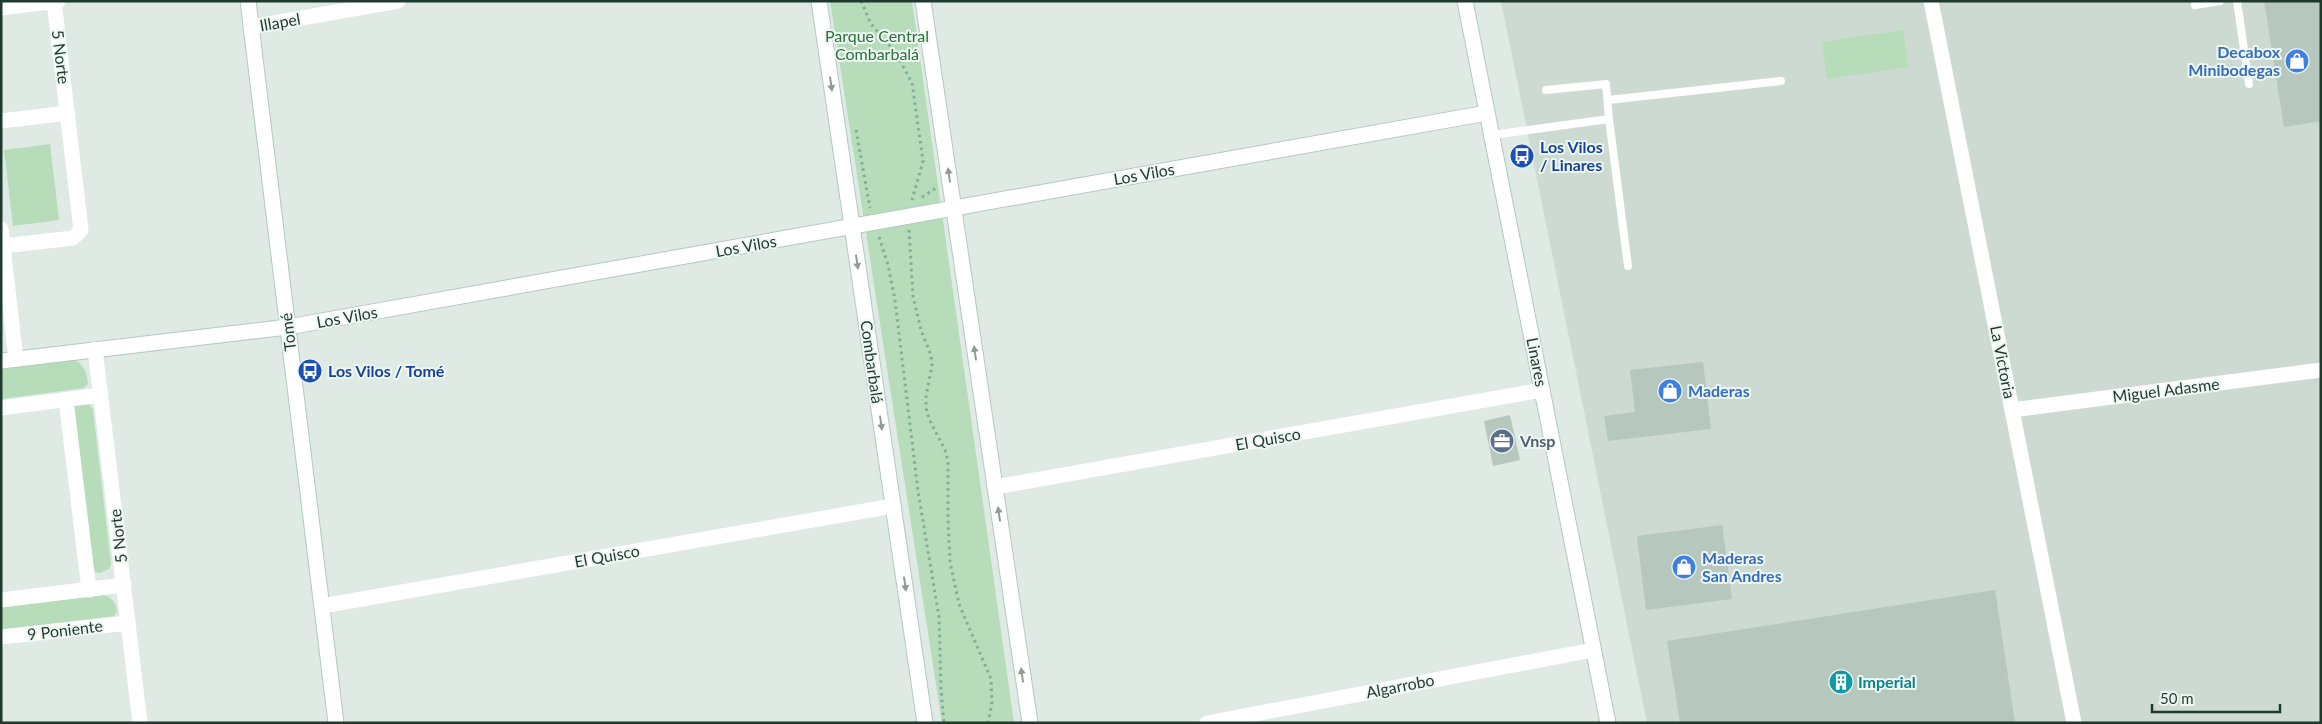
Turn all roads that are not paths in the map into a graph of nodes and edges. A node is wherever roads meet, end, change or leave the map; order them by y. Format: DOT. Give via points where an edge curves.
graph roads {
  1 [pos="58,1"];
  2 [pos="248,1"];
  3 [pos="398,1"];
  4 [pos="819,1"];
  5 [pos="923,1"];
  6 [pos="1465,1"];
  7 [pos="1931,1"];
  8 [pos="2220,1"];
  9 [pos="2237,1"];
  10 [pos="54,2"];
  11 [pos="2195,5"];
  12 [pos="1,8"];
  13 [pos="251,27"];
  14 [pos="1781,81"];
  15 [pos="2249,84"];
  16 [pos="1546,90"];
  17 [pos="1608,100"];
  18 [pos="68,113"];
  19 [pos="1487,113"];
  20 [pos="1609,119"];
  21 [pos="1,121"];
  22 [pos="1492,135"];
  23 [pos="954,208"];
  24 [pos="852,227"];
  25 [pos="1,230"];
  26 [pos="3,246"];
  27 [pos="1628,266"];
  28 [pos="288,327"];
  29 [pos="95,350"];
  30 [pos="9,360"];
  31 [pos="2321,370"];
  32 [pos="1542,390"];
  33 [pos="101,395"];
  34 [pos="66,400"];
  35 [pos="1,408"];
  36 [pos="2012,410"];
  37 [pos="995,487"];
  38 [pos="893,506"];
  39 [pos="124,585"];
  40 [pos="89,590"];
  41 [pos="1,600"];
  42 [pos="322,606"];
  43 [pos="128,623"];
  44 [pos="1,637"];
  45 [pos="1594,650"];
  46 [pos="140,723"];
  47 [pos="336,723"];
  48 [pos="925,723"];
  49 [pos="1030,723"];
  50 [pos="1207,723"];
  51 [pos="1608,723"];
  52 [pos="2074,723"];
  1 -- 10 [label="street"];
  2 -- 13 [label="street, Tomé"];
  3 -- 13 [label="street, Illapel"];
  4 -- 24 [label="street, Combarbalá, one-way"];
  23 -- 5 [label="street, one-way"];
  6 -- 19 [label="street, Linares"];
  7 -- 36 [label="street, La Victoria"];
  8 -- 11 [label="lane"];
  9 -- 15 [label="lane"];
  10 -- 12 [label="street"];
  10 -- 18 [label="street, 5 Norte"];
  13 -- 28 [label="street, Tomé"];
  14 -- 17 [label="lane"];
  16 -- 17 [label="lane" via="1606,84"];
  17 -- 20 [label="lane"];
  18 -- 21 [label="street"];
  18 -- 26 [label="street, 5 Norte" via="81,230 73,238"];
  19 -- 22 [label="street, Linares"];
  19 -- 23 [label="street, Los Vilos"];
  20 -- 22 [label="lane"];
  20 -- 27 [label="lane"];
  22 -- 32 [label="street, Linares"];
  23 -- 24 [label="street, Los Vilos" via="908,217 874,214"];
  37 -- 23 [label="street, one-way"];
  24 -- 28 [label="street, Los Vilos"];
  24 -- 38 [label="street, Combarbalá, one-way"];
  25 -- 26 [label="street"];
  26 -- 30 [label="street"];
  28 -- 29 [label="street, Los Vilos"];
  28 -- 42 [label="street, Tomé"];
  29 -- 30 [label="street, Los Vilos"];
  29 -- 33 [label="street, 5 Norte"];
  31 -- 36 [label="street, Miguel Adasme"];
  32 -- 37 [label="street, El Quisco"];
  32 -- 45 [label="street, Linares"];
  33 -- 34 [label="street"];
  33 -- 39 [label="street, 5 Norte"];
  34 -- 35 [label="street"];
  34 -- 40 [label="street"];
  36 -- 52 [label="street, La Victoria"];
  49 -- 37 [label="street, one-way"];
  38 -- 42 [label="street, El Quisco"];
  38 -- 48 [label="street, Combarbalá, one-way"];
  39 -- 40 [label="street"];
  39 -- 43 [label="street, 5 Norte"];
  40 -- 41 [label="street"];
  42 -- 47 [label="street, Tomé"];
  43 -- 44 [label="street, 9 Poniente"];
  43 -- 46 [label="street, 5 Norte"];
  45 -- 50 [label="street, Algarrobo"];
  45 -- 51 [label="street, Linares"];
}
